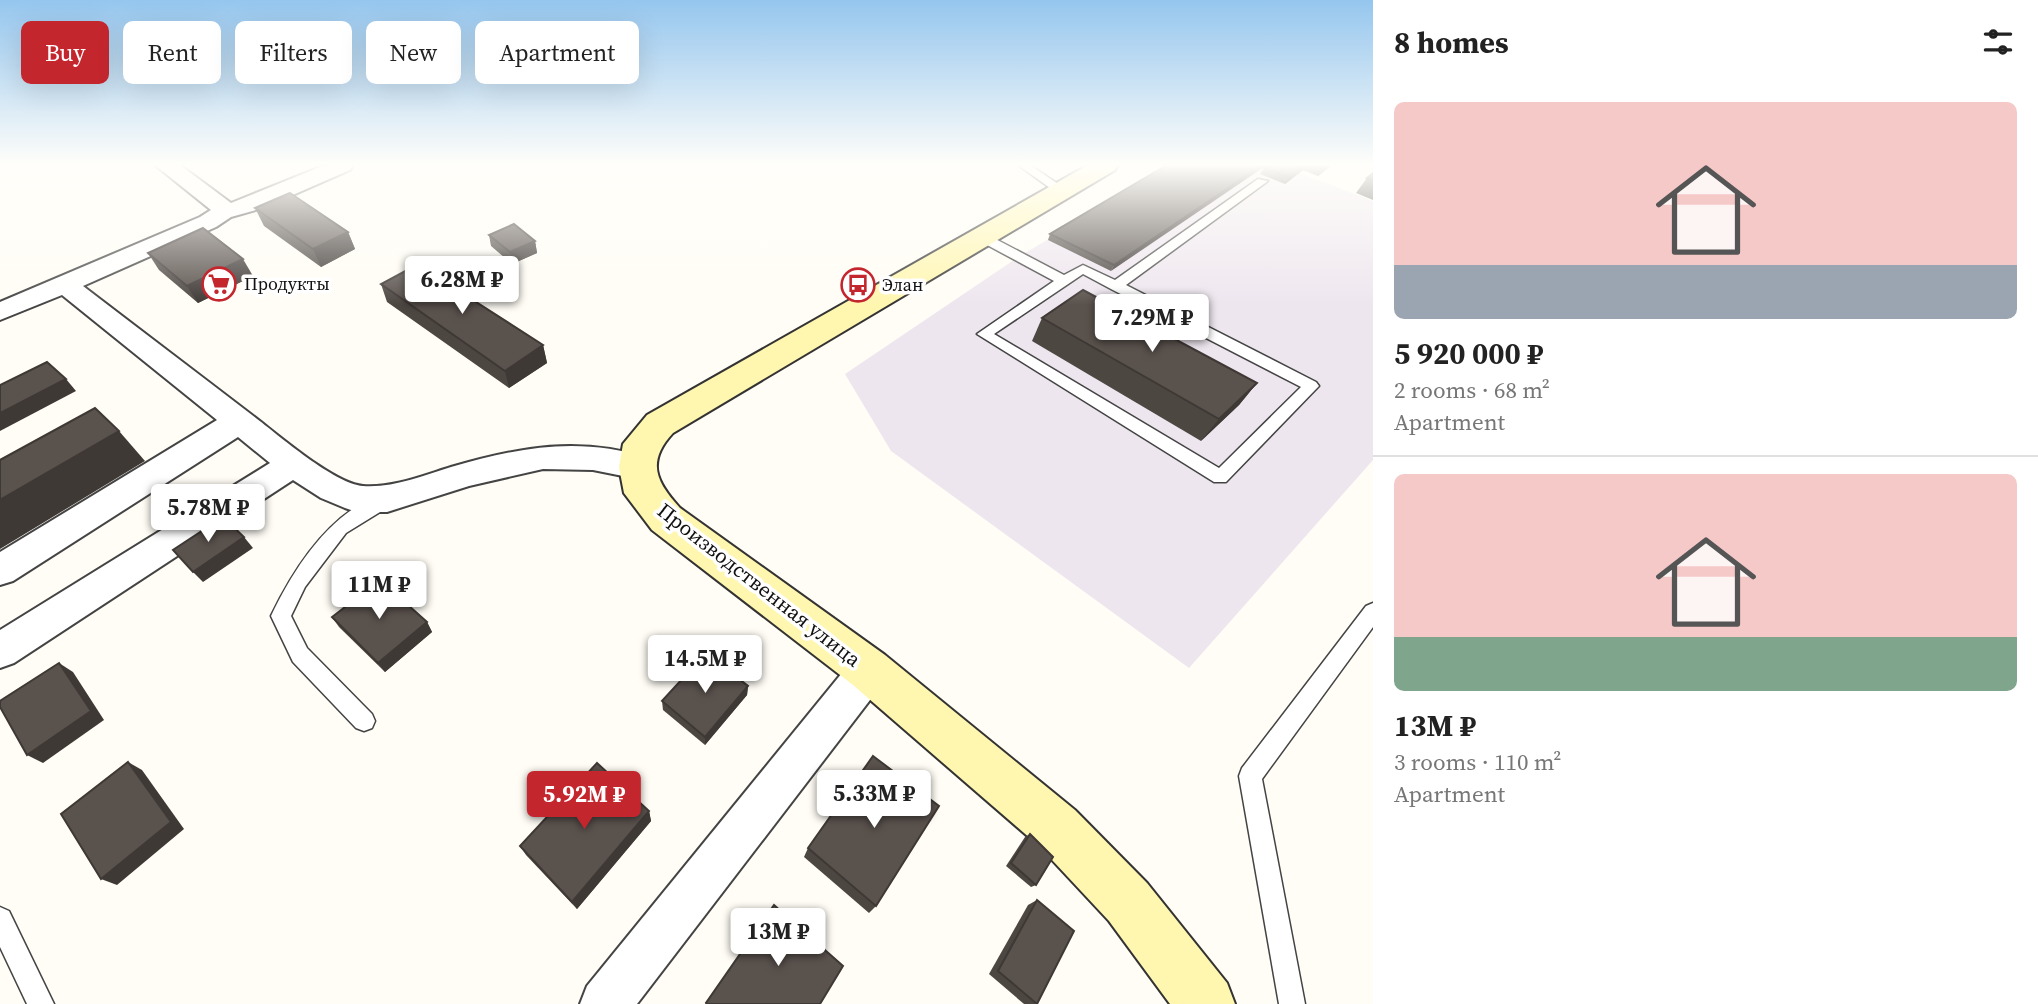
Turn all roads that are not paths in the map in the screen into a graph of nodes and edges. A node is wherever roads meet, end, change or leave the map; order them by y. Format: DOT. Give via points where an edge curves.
graph roads {
  1 [pos="223,212"];
  2 [pos="1023,212"];
  3 [pos="1219,212"];
  4 [pos="980,236"];
  5 [pos="1064,281"];
  6 [pos="64,284"];
  7 [pos="1116,286"];
  8 [pos="0,312"];
  9 [pos="240,421"];
  10 [pos="293,464"];
  11 [pos="638,467"];
  12 [pos="387,499"];
  13 [pos="0,570"];
  14 [pos="1373,612"];
  15 [pos="0,651"];
  16 [pos="869,670"];
  17 [pos="364,722"];
  18 [pos="0,920"];
  19 [pos="41,1004"];
  20 [pos="605,1004"];
  21 [pos="1206,1004"];
  22 [pos="1292,1004"];
  1 -- 6 [label="street"];
  2 -- 4 [label="street"];
  3 -- 7 [label="lane"];
  4 -- 5 [label="lane"];
  4 -- 11 [label="street" via="660,424 641,444"];
  5 -- 7 [label="lane" via="1083,269"];
  5 -- 7 [label="lane" via="984,334 1220,477 1311,386"];
  6 -- 8 [label="street"];
  6 -- 9 [label="street"];
  9 -- 10 [label="street"];
  9 -- 13 [label="street"];
  10 -- 12 [label="street" via="357,499"];
  10 -- 15 [label="street"];
  11 -- 12 [label="street" via="593,458 543,457"];
  11 -- 16 [label="street, Производственная улица" via="643,493 666,519"];
  12 -- 17 [label="lane" via="340,528 298,581 281,616 300,655"];
  14 -- 22 [label="lane" via="1250,776"];
  16 -- 20 [label="street"];
  16 -- 21 [label="street, Производственная улица" via="1057,828 1128,902"];
  18 -- 19 [label="lane"];
}
